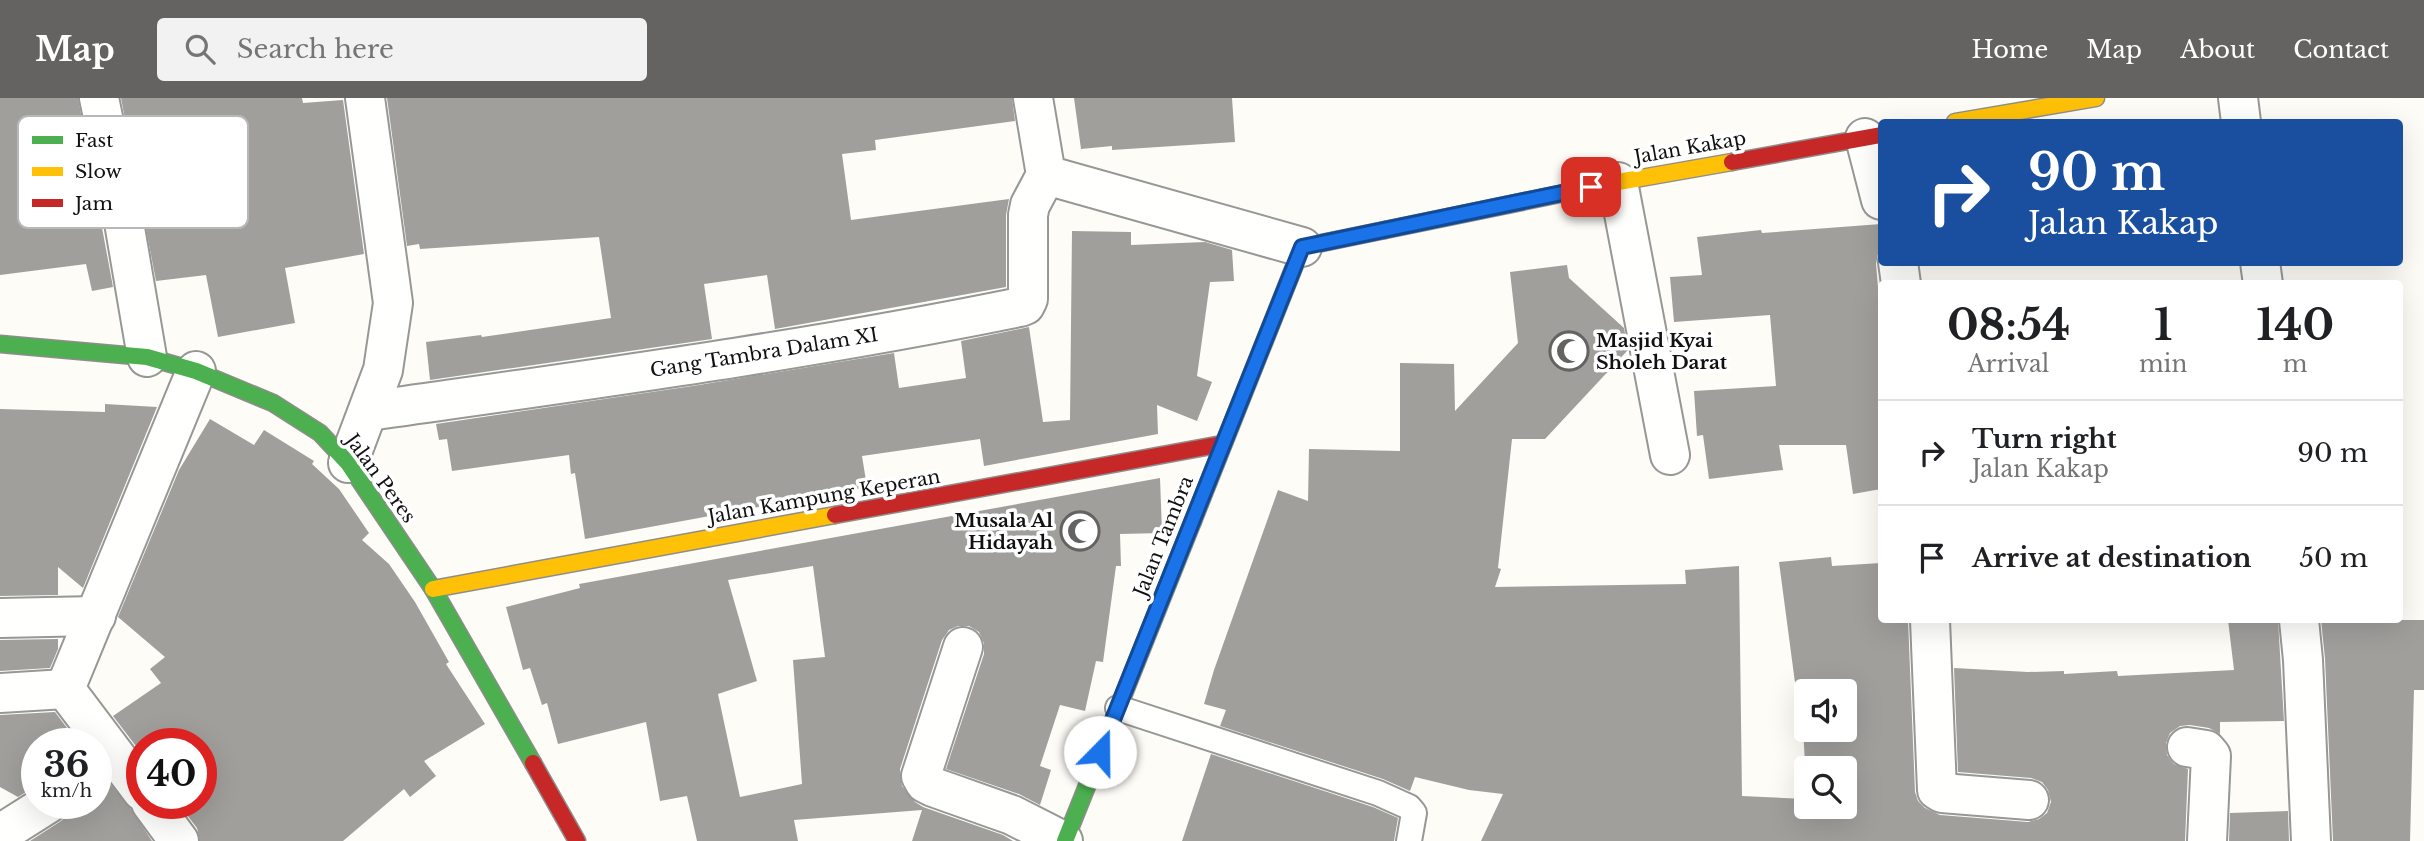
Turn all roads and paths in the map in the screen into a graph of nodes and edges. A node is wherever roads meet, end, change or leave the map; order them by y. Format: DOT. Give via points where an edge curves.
graph roads {
  1 [pos="99,98"];
  2 [pos="365,98"];
  3 [pos="1033,98"];
  4 [pos="2095,98"];
  5 [pos="2238,98"];
  6 [pos="103,116"];
  7 [pos="1972,119"];
  8 [pos="2241,119"];
  9 [pos="1873,137"];
  10 [pos="1046,175"];
  11 [pos="1878,176"];
  12 [pos="1618,181"];
  13 [pos="125,228"];
  14 [pos="1302,247"];
  15 [pos="0,344"];
  16 [pos="147,357"];
  17 [pos="196,371"];
  18 [pos="369,411"];
  19 [pos="1222,444"];
  20 [pos="1670,455"];
  21 [pos="348,463"];
  22 [pos="433,589"];
  23 [pos="96,616"];
  24 [pos="0,618"];
  25 [pos="1930,623"];
  26 [pos="2299,623"];
  27 [pos="963,647"];
  28 [pos="65,690"];
  29 [pos="0,693"];
  30 [pos="1118,708"];
  31 [pos="86,728"];
  32 [pos="2187,747"];
  33 [pos="2029,800"];
  34 [pos="24,819"];
  35 [pos="163,819"];
  36 [pos="0,834"];
  37 [pos="179,841"];
  38 [pos="577,841"];
  39 [pos="1064,841"];
  40 [pos="1409,841"];
  41 [pos="2207,841"];
  42 [pos="2311,841"];
  1 -- 6 [label="street"];
  2 -- 18 [label="street" via="393,303 383,370"];
  3 -- 10 [label="street"];
  4 -- 7 [label="street"];
  5 -- 8 [label="street"];
  9 -- 11 [label="street"];
  9 -- 12 [label="street, Jalan Kakap"];
  10 -- 14 [label="street"];
  10 -- 18 [label="street, Gang Tambra Dalam XI" via="1028,215 1028,299 1020,307 917,329"];
  12 -- 14 [label="street, Jalan Kakap"];
  12 -- 20 [label="street"];
  13 -- 16 [label="street"];
  14 -- 19 [label="street, Jalan Tambra"];
  15 -- 16 [label="street, Jalan Peres"];
  16 -- 17 [label="street, Jalan Peres"];
  17 -- 21 [label="street, Jalan Peres" via="285,411 320,433"];
  17 -- 23 [label="street"];
  18 -- 21 [label="street"];
  19 -- 22 [label="street, Jalan Kampung Keperan"];
  19 -- 30 [label="street, Jalan Tambra"];
  21 -- 22 [label="street, Jalan Peres"];
  22 -- 38 [label="street, Jalan Peres"];
  23 -- 24 [label="street"];
  23 -- 28 [label="street"];
  25 -- 33 [label="street" via="1937,790"];
  26 -- 42 [label="street"];
  27 -- 39 [label="street" via="923,780 1012,814"];
  28 -- 29 [label="street"];
  28 -- 31 [label="street"];
  30 -- 39 [label="street, Jalan Tambra"];
  30 -- 40 [label="lane" via="1409,807 1414,813"];
  32 -- 41 [label="street" via="2206,750 2211,756"];
  34 -- 36 [label="street"];
  35 -- 37 [label="street"];
}
